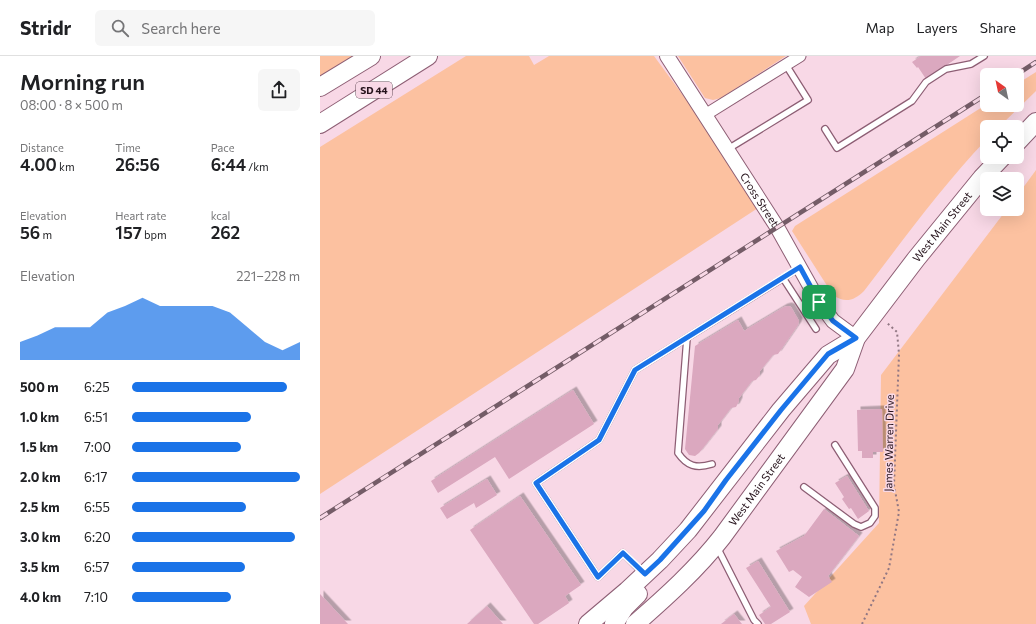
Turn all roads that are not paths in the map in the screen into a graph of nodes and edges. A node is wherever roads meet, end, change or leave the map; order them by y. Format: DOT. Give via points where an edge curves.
graph roads {
  1 [pos="371,56"];
  2 [pos="428,56"];
  3 [pos="667,56"];
  4 [pos="800,56"];
  5 [pos="984,56"];
  6 [pos="786,65"];
  7 [pos="320,87"];
  8 [pos="706,115"];
  9 [pos="1036,122"];
  10 [pos="320,124"];
  11 [pos="825,129"];
  12 [pos="1024,135"];
  13 [pos="728,150"];
  14 [pos="995,164"];
  15 [pos="800,267"];
  16 [pos="783,278"];
  17 [pos="816,329"];
  18 [pos="687,338"];
  19 [pos="856,338"];
  20 [pos="781,410"];
  21 [pos="835,445"];
  22 [pos="712,464"];
  23 [pos="804,487"];
  24 [pos="716,545"];
  25 [pos="645,574"];
  26 [pos="588,624"];
  27 [pos="614,624"];
  28 [pos="635,624"];
  29 [pos="758,624"];
  1 -- 7 [label="main road, SD 44"];
  2 -- 10 [label="main road, SD 44"];
  3 -- 8 [label="street, Cross Street"];
  4 -- 6 [label="street"];
  5 -- 11 [label="lane" via="971,64 946,69 926,82 912,101 838,148"];
  6 -- 8 [label="street"];
  6 -- 13 [label="lane" via="808,100"];
  8 -- 13 [label="street, Cross Street"];
  9 -- 12 [label="main road"];
  13 -- 15 [label="street, Cross Street"];
  14 -- 19 [label="main road, West Main Street" via="916,259"];
  15 -- 16 [label="lane"];
  15 -- 19 [label="street, Cross Street" via="819,302 833,321"];
  16 -- 17 [label="lane"];
  16 -- 18 [label="lane"];
  18 -- 22 [label="lane" via="678,453 683,461 689,464"];
  18 -- 25 [label="lane" via="635,370 599,440 536,483 598,577 623,553"];
  19 -- 20 [label="main road, West Main Street" via="828,354"];
  19 -- 24 [label="main road, West Main Street" via="845,369"];
  20 -- 25 [label="main road, West Main Street" via="704,511"];
  20 -- 27 [label="main road" via="764,448 713,519 624,608"];
  21 -- 23 [label="lane" via="875,508 876,516 870,523 861,527"];
  24 -- 28 [label="main road, West Main Street"];
  24 -- 29 [label="lane"];
  25 -- 26 [label="main road, West Main Street"];
}
